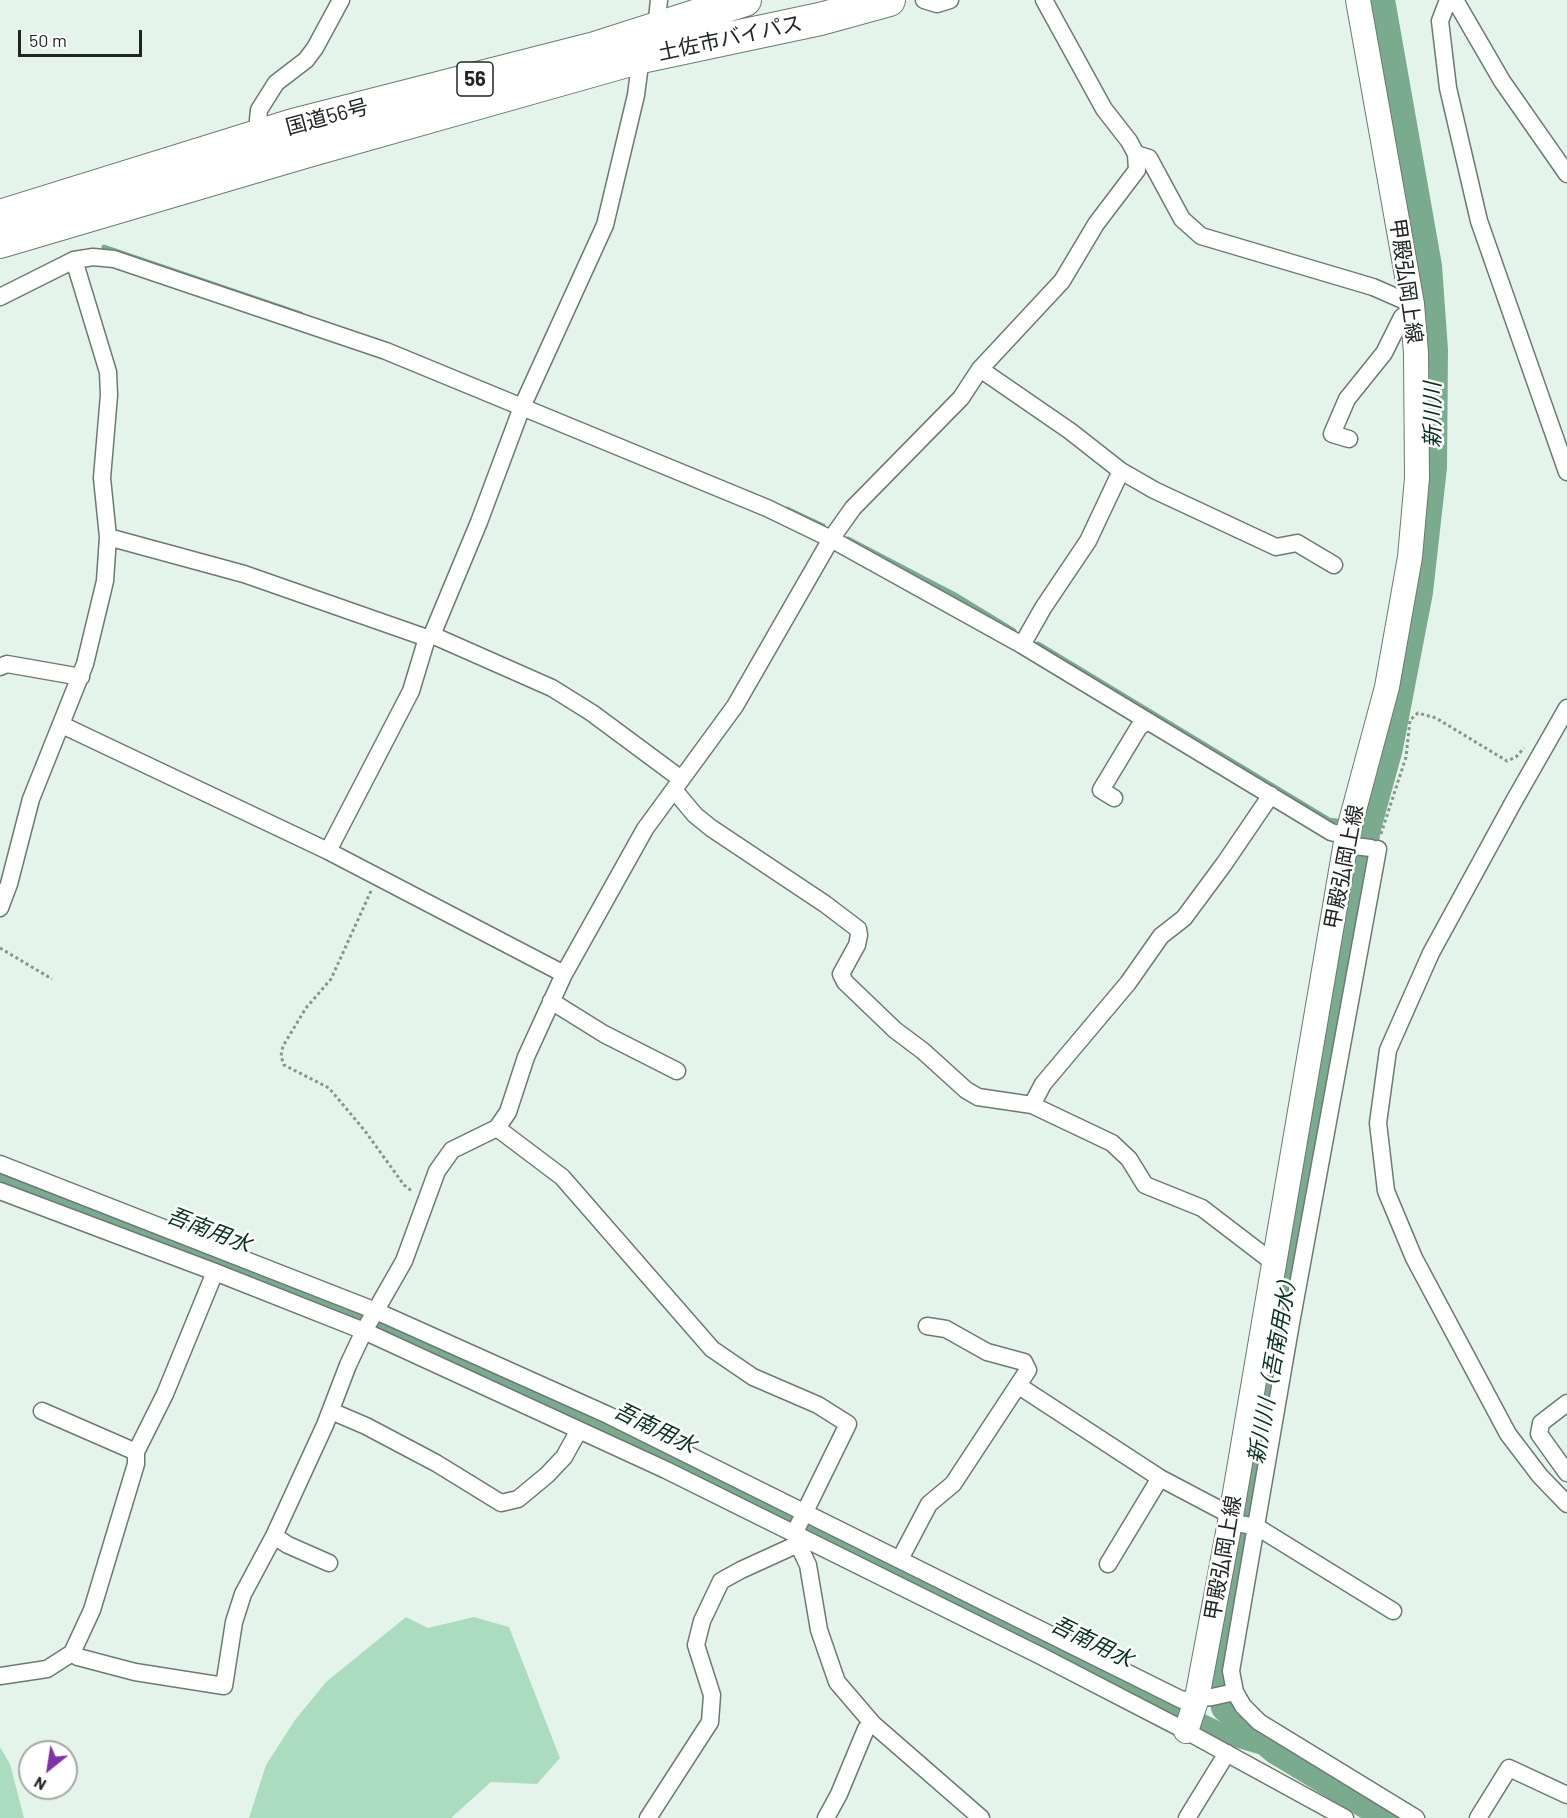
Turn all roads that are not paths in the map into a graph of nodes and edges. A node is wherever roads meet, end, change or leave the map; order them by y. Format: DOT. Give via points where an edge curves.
graph roads {
  1 [pos="341,0"];
  2 [pos="745,0"];
  3 [pos="889,0"];
  4 [pos="924,0"];
  5 [pos="950,0"];
  6 [pos="1044,0"];
  7 [pos="1358,0"];
  8 [pos="1448,0"];
  9 [pos="1455,0"];
  10 [pos="657,14"];
  11 [pos="641,57"];
  12 [pos="260,135"];
  13 [pos="1136,154"];
  14 [pos="1567,174"];
  15 [pos="0,216"];
  16 [pos="0,242"];
  17 [pos="74,260"];
  18 [pos="0,297"];
  19 [pos="1412,307"];
  20 [pos="980,369"];
  21 [pos="522,407"];
  22 [pos="1349,439"];
  23 [pos="1121,471"];
  24 [pos="1567,472"];
  25 [pos="108,537"];
  26 [pos="831,539"];
  27 [pos="1334,565"];
  28 [pos="429,637"];
  29 [pos="1022,645"];
  30 [pos="0,667"];
  31 [pos="81,676"];
  32 [pos="1567,708"];
  33 [pos="1148,721"];
  34 [pos="62,725"];
  35 [pos="677,785"];
  36 [pos="1270,795"];
  37 [pos="1114,798"];
  38 [pos="1360,845"];
  39 [pos="328,851"];
  40 [pos="0,908"];
  41 [pos="564,974"];
  42 [pos="551,1001"];
  43 [pos="677,1071"];
  44 [pos="1032,1105"];
  45 [pos="496,1128"];
  46 [pos="0,1164"];
  47 [pos="0,1191"];
  48 [pos="1275,1260"];
  49 [pos="216,1272"];
  50 [pos="370,1321"];
  51 [pos="927,1326"];
  52 [pos="1019,1386"];
  53 [pos="1567,1403"];
  54 [pos="42,1411"];
  55 [pos="331,1411"];
  56 [pos="579,1430"];
  57 [pos="136,1452"];
  58 [pos="1567,1473"];
  59 [pos="1160,1478"];
  60 [pos="1567,1504"];
  61 [pos="1242,1523"];
  62 [pos="799,1527"];
  63 [pos="274,1536"];
  64 [pos="900,1559"];
  65 [pos="329,1563"];
  66 [pos="1108,1564"];
  67 [pos="1394,1611"];
  68 [pos="72,1653"];
  69 [pos="0,1676"];
  70 [pos="1232,1693"];
  71 [pos="1196,1713"];
  72 [pos="873,1724"];
  73 [pos="1227,1753"];
  74 [pos="1567,1795"];
  75 [pos="648,1818"];
  76 [pos="826,1818"];
  77 [pos="981,1818"];
  78 [pos="1187,1818"];
  79 [pos="1345,1818"];
  80 [pos="1416,1818"];
  81 [pos="1478,1818"];
  1 -- 12 [label="street" via="315,48 276,84 259,110"];
  2 -- 10 [label="highway, 土佐市バイパス / 56"];
  3 -- 11 [label="highway, 土佐市バイパス / 56" via="820,19"];
  4 -- 5 [label="street" via="937,4"];
  6 -- 13 [label="street" via="1104,109"];
  7 -- 19 [label="main road, 甲殿弘岡上線"];
  8 -- 24 [label="street" via="1440,21 1448,88 1479,221"];
  9 -- 14 [label="street" via="1502,81"];
  10 -- 11 [label="street"];
  10 -- 12 [label="highway, 国道56号 / 56" via="595,48"];
  11 -- 16 [label="highway, 国道56号 / 56"];
  11 -- 21 [label="street" via="636,95 605,225"];
  12 -- 15 [label="highway, 国道56号 / 56"];
  13 -- 19 [label="street" via="1149,158 1182,219 1201,236 1373,287"];
  13 -- 20 [label="street" via="1137,170 1096,224 1062,281"];
  17 -- 18 [label="street"];
  17 -- 21 [label="street" via="114,259 386,351"];
  17 -- 25 [label="street" via="108,372 102,478"];
  19 -- 22 [label="street" via="1402,317 1384,353 1347,399 1332,434"];
  19 -- 38 [label="main road, 甲殿弘岡上線" via="1417,478 1410,557"];
  20 -- 23 [label="street"];
  20 -- 26 [label="street" via="961,398 853,508"];
  21 -- 26 [label="street" via="767,508"];
  21 -- 28 [label="street" via="479,522"];
  23 -- 27 [label="street" via="1276,547 1297,543"];
  23 -- 29 [label="street" via="1089,541 1042,608"];
  25 -- 28 [label="street" via="244,574"];
  25 -- 31 [label="street" via="105,582"];
  26 -- 29 [label="street"];
  26 -- 35 [label="street" via="735,706"];
  28 -- 35 [label="street" via="552,688 592,713"];
  28 -- 39 [label="street" via="411,691"];
  29 -- 33 [label="street"];
  30 -- 31 [label="street" via="7,664"];
  31 -- 34 [label="street"];
  32 -- 60 [label="street" via="1431,953 1388,1050 1378,1123 1386,1191 1414,1258 1508,1434"];
  33 -- 36 [label="street"];
  33 -- 37 [label="street" via="1139,727 1101,790"];
  34 -- 39 [label="street"];
  34 -- 40 [label="street" via="31,799"];
  35 -- 41 [label="street" via="645,829"];
  35 -- 44 [label="street" via="695,815 711,828 858,929 856,945 840,974 895,1030 978,1097"];
  36 -- 38 [label="street"];
  36 -- 44 [label="street" via="1184,918 1161,936 1128,983 1044,1084"];
  38 -- 48 [label="main road, 甲殿弘岡上線"];
  38 -- 61 [label="street" via="1291,1323"];
  39 -- 41 [label="street"];
  41 -- 42 [label="street"];
  42 -- 43 [label="street" via="604,1034"];
  42 -- 45 [label="street" via="526,1057 508,1112"];
  44 -- 48 [label="street" via="1112,1143 1129,1159 1144,1185 1202,1208"];
  45 -- 50 [label="street" via="452,1150 437,1171 404,1261"];
  45 -- 62 [label="street" via="562,1177 712,1349 753,1377 819,1405 848,1424"];
  46 -- 50 [label="street"];
  47 -- 49 [label="street"];
  48 -- 61 [label="main road, 甲殿弘岡上線"];
  49 -- 50 [label="street"];
  49 -- 57 [label="street"];
  50 -- 55 [label="street"];
  50 -- 56 [label="street"];
  50 -- 62 [label="street" via="608,1415"];
  51 -- 52 [label="street" via="946,1329 987,1352 1024,1362 1028,1370"];
  52 -- 59 [label="street"];
  52 -- 64 [label="street" via="953,1484 929,1504"];
  53 -- 58 [label="street" via="1541,1423 1539,1434"];
  54 -- 57 [label="street"];
  55 -- 56 [label="street" via="436,1463 501,1503 518,1499 547,1475 564,1457"];
  55 -- 63 [label="street"];
  56 -- 62 [label="street"];
  57 -- 68 [label="street" via="136,1464 92,1610"];
  59 -- 61 [label="street"];
  59 -- 66 [label="street"];
  61 -- 67 [label="street"];
  61 -- 70 [label="street"];
  61 -- 71 [label="main road, 甲殿弘岡上線"];
  62 -- 64 [label="street"];
  62 -- 71 [label="street" via="1041,1656"];
  62 -- 72 [label="street" via="819,1630 837,1682"];
  62 -- 75 [label="street" via="721,1581 702,1621 696,1645 712,1695 710,1722"];
  63 -- 65 [label="street"];
  63 -- 68 [label="street" via="243,1594 234,1622 224,1686 135,1671"];
  64 -- 71 [label="street" via="1182,1700"];
  68 -- 69 [label="street" via="47,1669"];
  70 -- 71 [label="street"];
  70 -- 80 [label="street" via="1259,1722"];
  71 -- 73 [label="street"];
  72 -- 76 [label="street" via="866,1729"];
  72 -- 77 [label="street"];
  73 -- 78 [label="street"];
  73 -- 79 [label="street"];
  74 -- 81 [label="street" via="1509,1768"];
}
